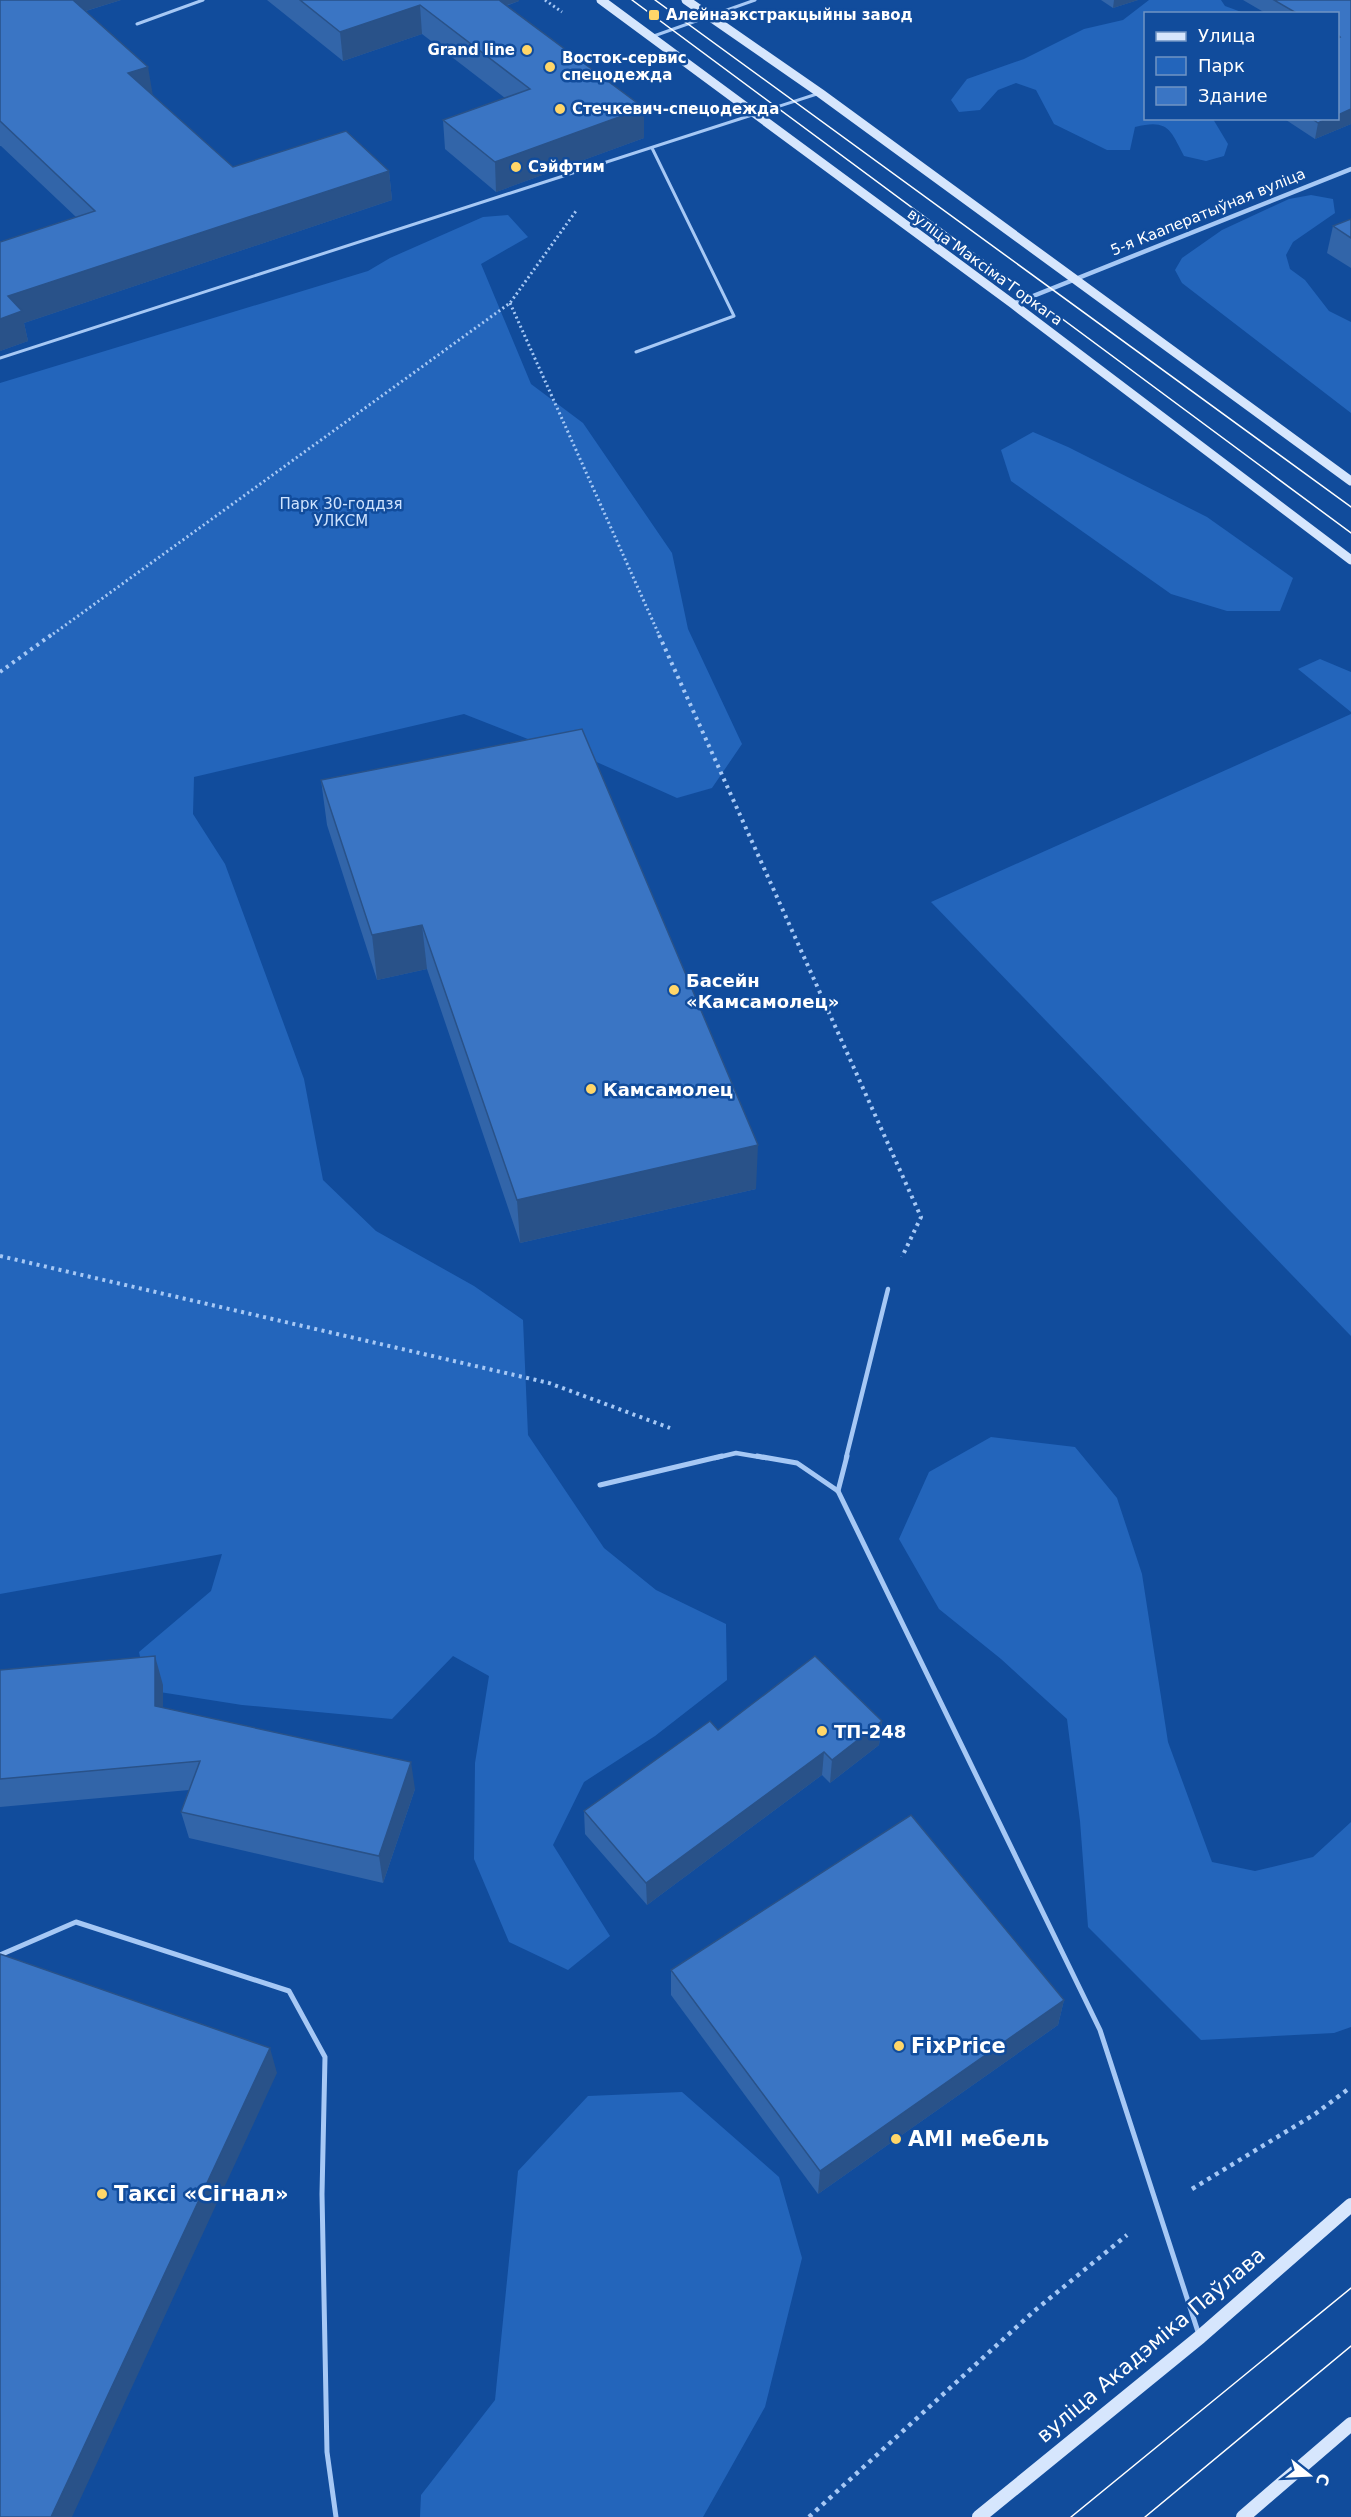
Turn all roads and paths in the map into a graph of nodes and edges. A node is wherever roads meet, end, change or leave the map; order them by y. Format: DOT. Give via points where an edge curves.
graph roads {
  1 [pos="203,0"];
  2 [pos="601,0"];
  3 [pos="686,0"];
  4 [pos="755,0"];
  5 [pos="709,16"];
  6 [pos="137,24"];
  7 [pos="651,37"];
  8 [pos="820,93"];
  9 [pos="754,114"];
  10 [pos="652,148"];
  11 [pos="612,162"];
  12 [pos="1351,169"];
  13 [pos="1074,279"];
  14 [pos="510,303"];
  15 [pos="1013,304"];
  16 [pos="636,351"];
  17 [pos="0,358"];
  18 [pos="1351,481"];
  19 [pos="1351,560"];
  20 [pos="0,672"];
  21 [pos="0,1256"];
  22 [pos="888,1289"];
  23 [pos="736,1454"];
  24 [pos="600,1485"];
  25 [pos="838,1491"];
  26 [pos="0,1955"];
  27 [pos="1351,2087"];
  28 [pos="1351,2205"];
  29 [pos="1159,2210"];
  30 [pos="1200,2337"];
  31 [pos="1351,2424"];
  32 [pos="336,2517"];
  33 [pos="809,2517"];
  34 [pos="979,2517"];
  35 [pos="1243,2517"];
  1 -- 6 [label="lane"];
  2 -- 7 [label="main road, вуліца Максіма Горкага"];
  3 -- 5 [label="main road"];
  4 -- 5 [label="lane"];
  5 -- 7 [label="lane"];
  5 -- 8 [label="main road"];
  7 -- 9 [label="main road, вуліца Максіма Горкага"];
  8 -- 9 [label="lane"];
  8 -- 13 [label="main road"];
  9 -- 10 [label="lane"];
  9 -- 15 [label="main road, вуліца Максіма Горкага"];
  10 -- 11 [label="lane"];
  10 -- 16 [label="lane" via="734,316"];
  11 -- 14 [label="path"];
  11 -- 17 [label="lane"];
  12 -- 13 [label="street, 5-я Кааператыўная вуліца"];
  13 -- 15 [label="street, 5-я Кааператыўная вуліца"];
  13 -- 18 [label="main road"];
  14 -- 20 [label="path"];
  14 -- 22 [label="path" via="921,1217"];
  15 -- 19 [label="main road, вуліца Максіма Горкага"];
  21 -- 23 [label="path" via="549,1383"];
  22 -- 25 [label="lane"];
  23 -- 24 [label="lane"];
  23 -- 25 [label="lane" via="797,1463"];
  25 -- 29 [label="lane" via="1100,2030"];
  26 -- 32 [label="lane" via="76,1922 289,1991 325,2057 322,2194 327,2440"];
  27 -- 29 [label="path" via="1315,2114"];
  28 -- 30 [label="main road, вуліца Акадэміка Паўлава"];
  29 -- 30 [label="lane"];
  29 -- 33 [label="path" via="1033,2312"];
  30 -- 34 [label="main road, вуліца Акадэміка Паўлава"];
  31 -- 35 [label="main road"];
}
